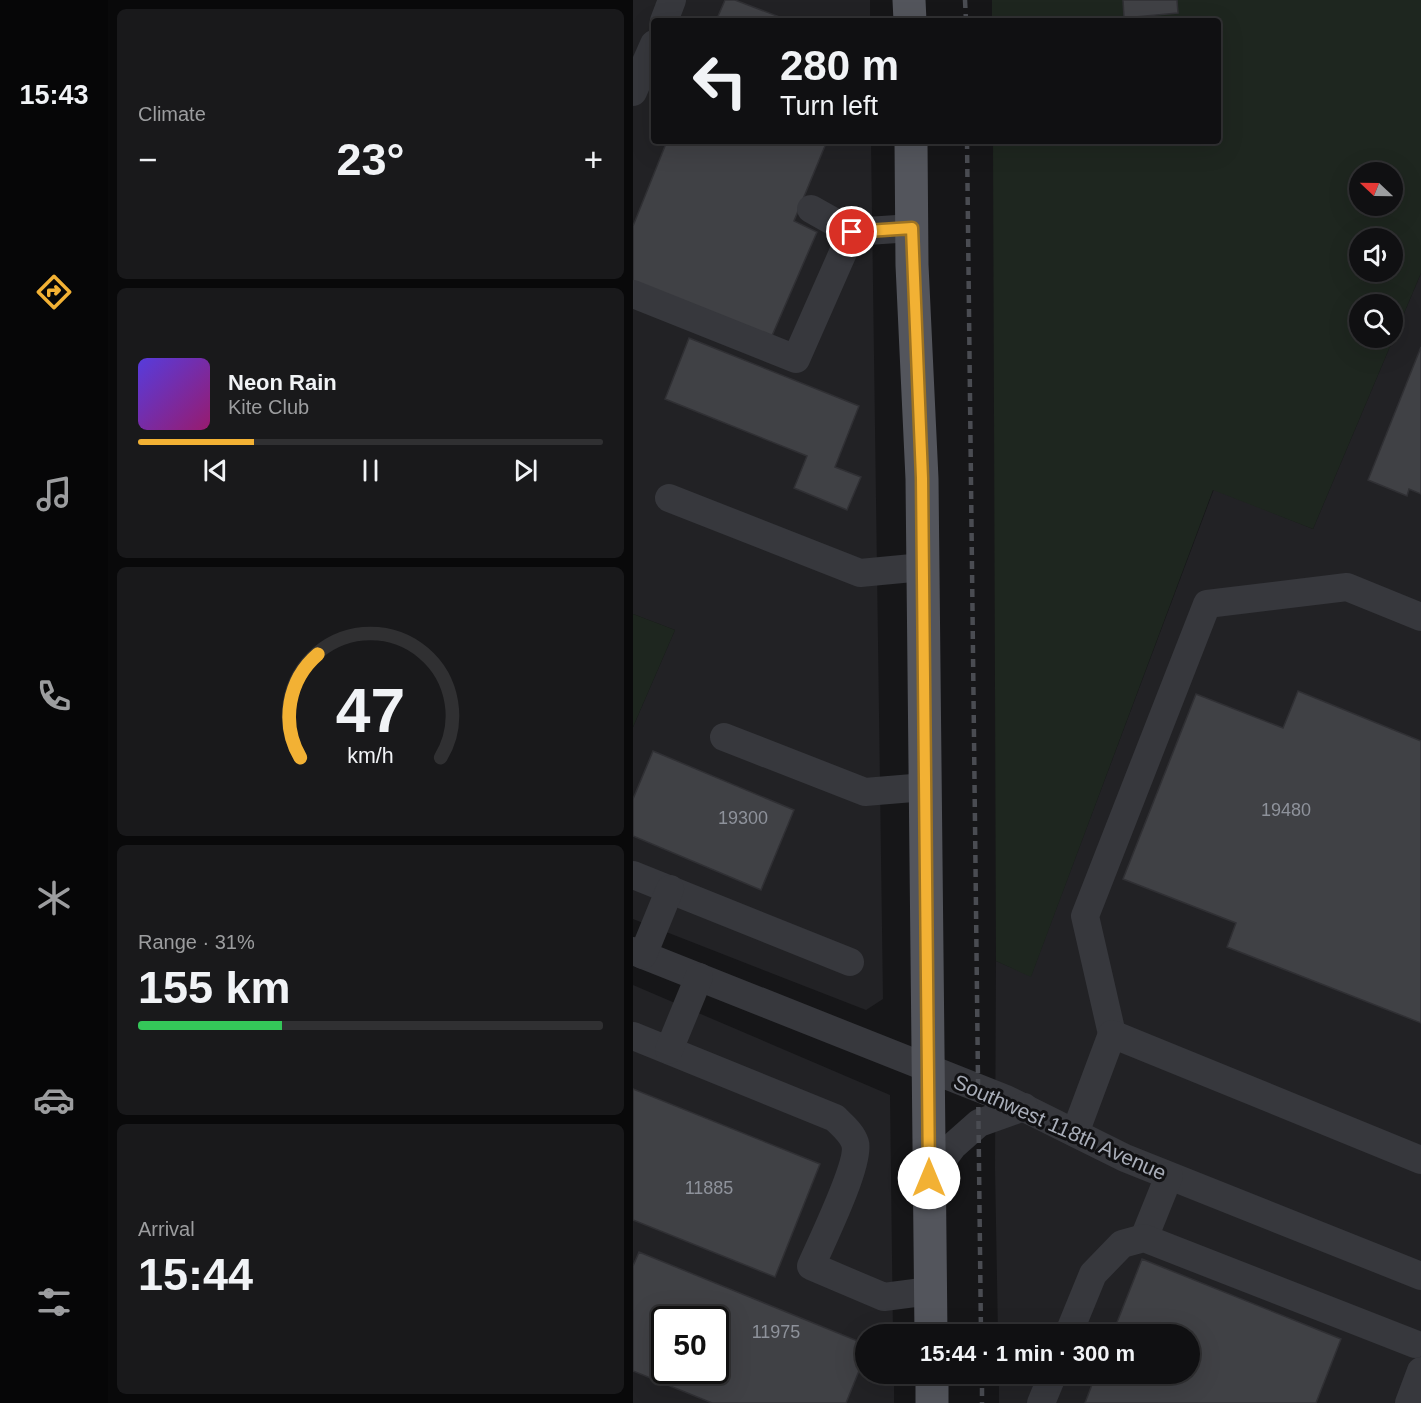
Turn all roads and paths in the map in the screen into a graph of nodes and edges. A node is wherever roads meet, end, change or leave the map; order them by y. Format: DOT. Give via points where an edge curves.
graph roads {
  1 [pos="672,0"];
  2 [pos="909,0"];
  3 [pos="665,18"];
  4 [pos="910,18"];
  5 [pos="651,51"];
  6 [pos="633,93"];
  7 [pos="911,144"];
  8 [pos="811,209"];
  9 [pos="912,228"];
  10 [pos="852,232"];
  11 [pos="633,294"];
  12 [pos="669,498"];
  13 [pos="923,567"];
  14 [pos="1421,617"];
  15 [pos="724,737"];
  16 [pos="925,787"];
  17 [pos="633,874"];
  18 [pos="670,890"];
  19 [pos="638,953"];
  20 [pos="850,962"];
  21 [pos="699,977"];
  22 [pos="1112,1034"];
  23 [pos="633,1036"];
  24 [pos="669,1050"];
  25 [pos="929,1069"];
  26 [pos="1024,1107"];
  27 [pos="1075,1132"];
  28 [pos="1421,1160"];
  29 [pos="1169,1176"];
  30 [pos="929,1178"];
  31 [pos="1144,1238"];
  32 [pos="1421,1276"];
  33 [pos="930,1291"];
  34 [pos="931,1324"];
  35 [pos="1073,1324"];
  36 [pos="1419,1346"];
  37 [pos="1421,1371"];
  38 [pos="932,1384"];
  39 [pos="1049,1384"];
  40 [pos="932,1403"];
  41 [pos="1041,1403"];
  42 [pos="1409,1403"];
  1 -- 3 [label="street"];
  2 -- 4 [label="main road"];
  5 -- 6 [label="street"];
  7 -- 9 [label="main road"];
  8 -- 10 [label="street"];
  9 -- 10 [label="street"];
  9 -- 13 [label="main road"];
  10 -- 11 [label="street" via="796,359"];
  12 -- 13 [label="street" via="860,573"];
  13 -- 16 [label="main road"];
  14 -- 22 [label="street" via="1347,587 1207,604 1085,916"];
  15 -- 16 [label="street" via="865,792"];
  16 -- 25 [label="main road"];
  17 -- 18 [label="street"];
  18 -- 19 [label="street"];
  18 -- 20 [label="street"];
  19 -- 21 [label="street, Southwest 118th Avenue"];
  21 -- 24 [label="street"];
  21 -- 25 [label="street, Southwest 118th Avenue"];
  22 -- 27 [label="street"];
  22 -- 28 [label="street"];
  23 -- 24 [label="street"];
  24 -- 33 [label="street" via="834,1118 846,1127 856,1144 853,1166 811,1266 884,1297"];
  25 -- 26 [label="street, Southwest 118th Avenue"];
  25 -- 30 [label="main road"];
  26 -- 27 [label="street, Southwest 118th Avenue"];
  26 -- 30 [label="street" via="979,1123 953,1146"];
  27 -- 29 [label="street, Southwest 118th Avenue"];
  29 -- 31 [label="street"];
  29 -- 32 [label="street, Southwest 118th Avenue"];
  30 -- 33 [label="main road"];
  31 -- 35 [label="street" via="1122,1244 1093,1274"];
  31 -- 36 [label="street"];
  33 -- 34 [label="main road"];
  37 -- 42 [label="street"];
  38 -- 40 [label="main road"];
  39 -- 41 [label="street"];
}
